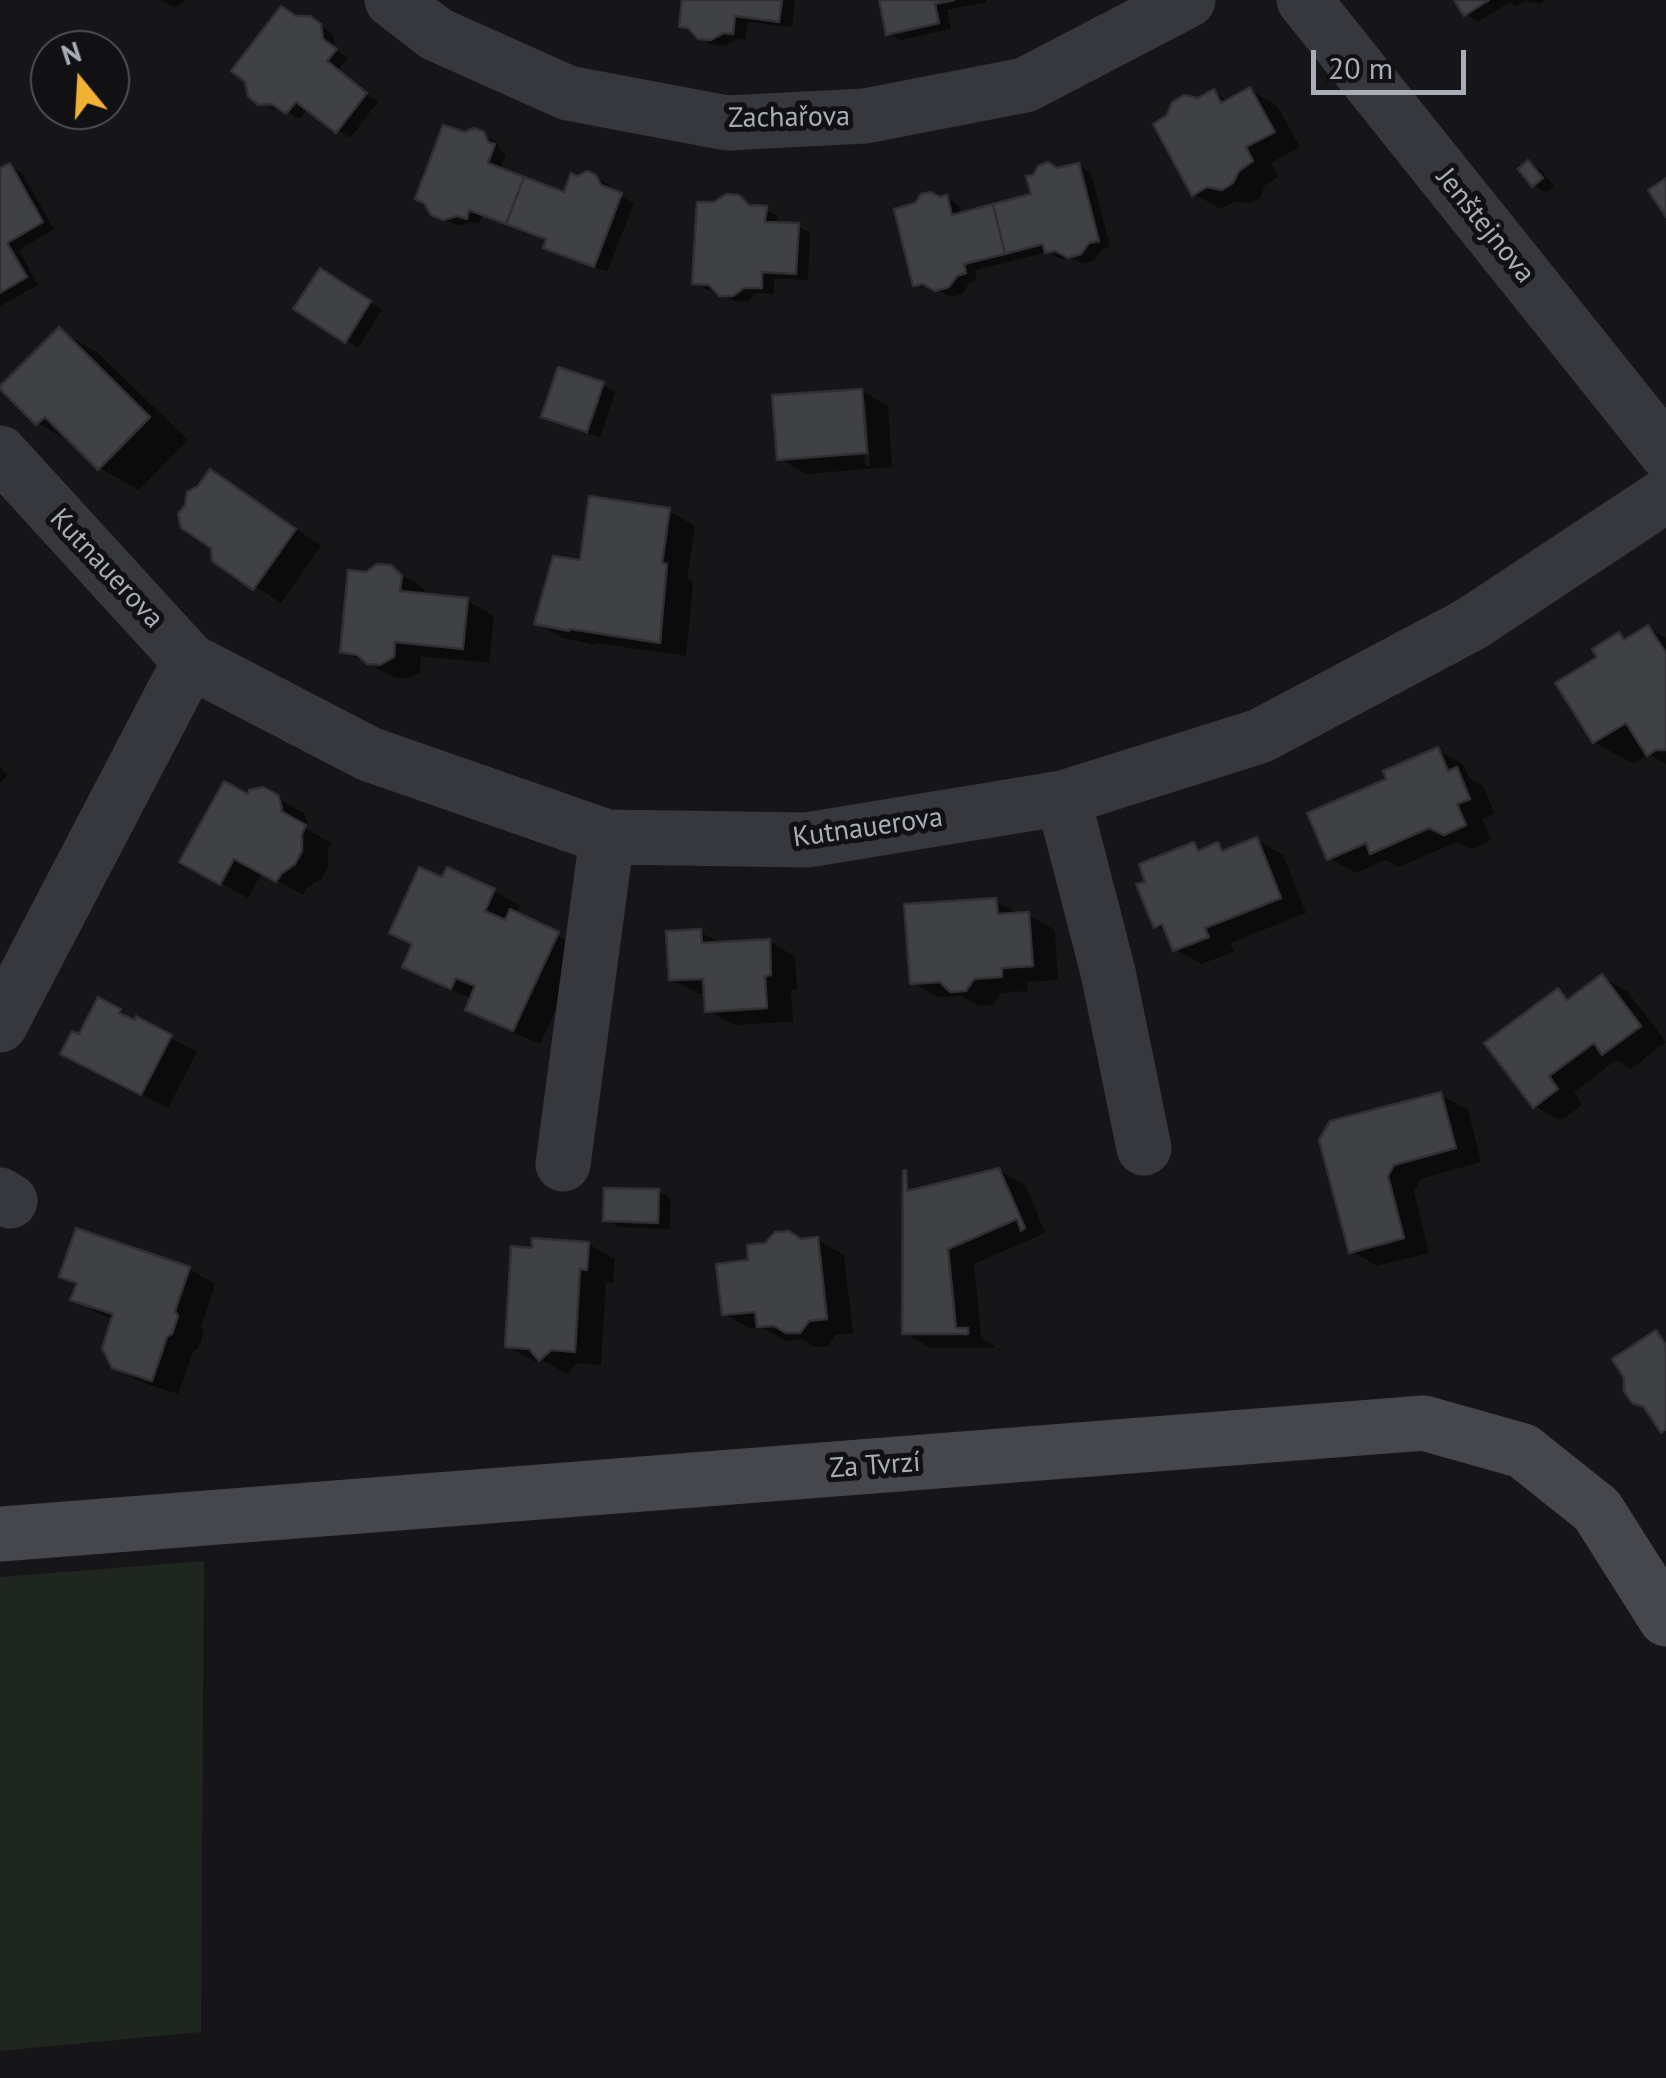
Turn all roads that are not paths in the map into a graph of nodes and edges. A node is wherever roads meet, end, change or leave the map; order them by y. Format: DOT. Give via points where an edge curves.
graph roads {
  1 [pos="392,0"];
  2 [pos="1188,0"];
  3 [pos="1304,0"];
  4 [pos="1666,452"];
  5 [pos="0,454"];
  6 [pos="1666,495"];
  7 [pos="190,660"];
  8 [pos="1063,798"];
  9 [pos="608,837"];
  10 [pos="0,1025"];
  11 [pos="1144,1148"];
  12 [pos="563,1164"];
  13 [pos="0,1534"];
  14 [pos="1666,1619"];
  1 -- 2 [label="street, Zachařova" via="436,34 568,94 727,123 864,116 1024,85"];
  3 -- 4 [label="street, Jenštejnova"];
  5 -- 7 [label="street, Kutnauerova"];
  6 -- 8 [label="street, Kutnauerova" via="1471,624 1260,736"];
  7 -- 9 [label="street, Kutnauerova" via="369,754"];
  7 -- 10 [label="street"];
  8 -- 9 [label="street, Kutnauerova" via="807,840"];
  8 -- 11 [label="street"];
  9 -- 12 [label="street"];
  13 -- 14 [label="street, Za Tvrzí" via="1424,1423 1523,1451 1596,1510"];
}
